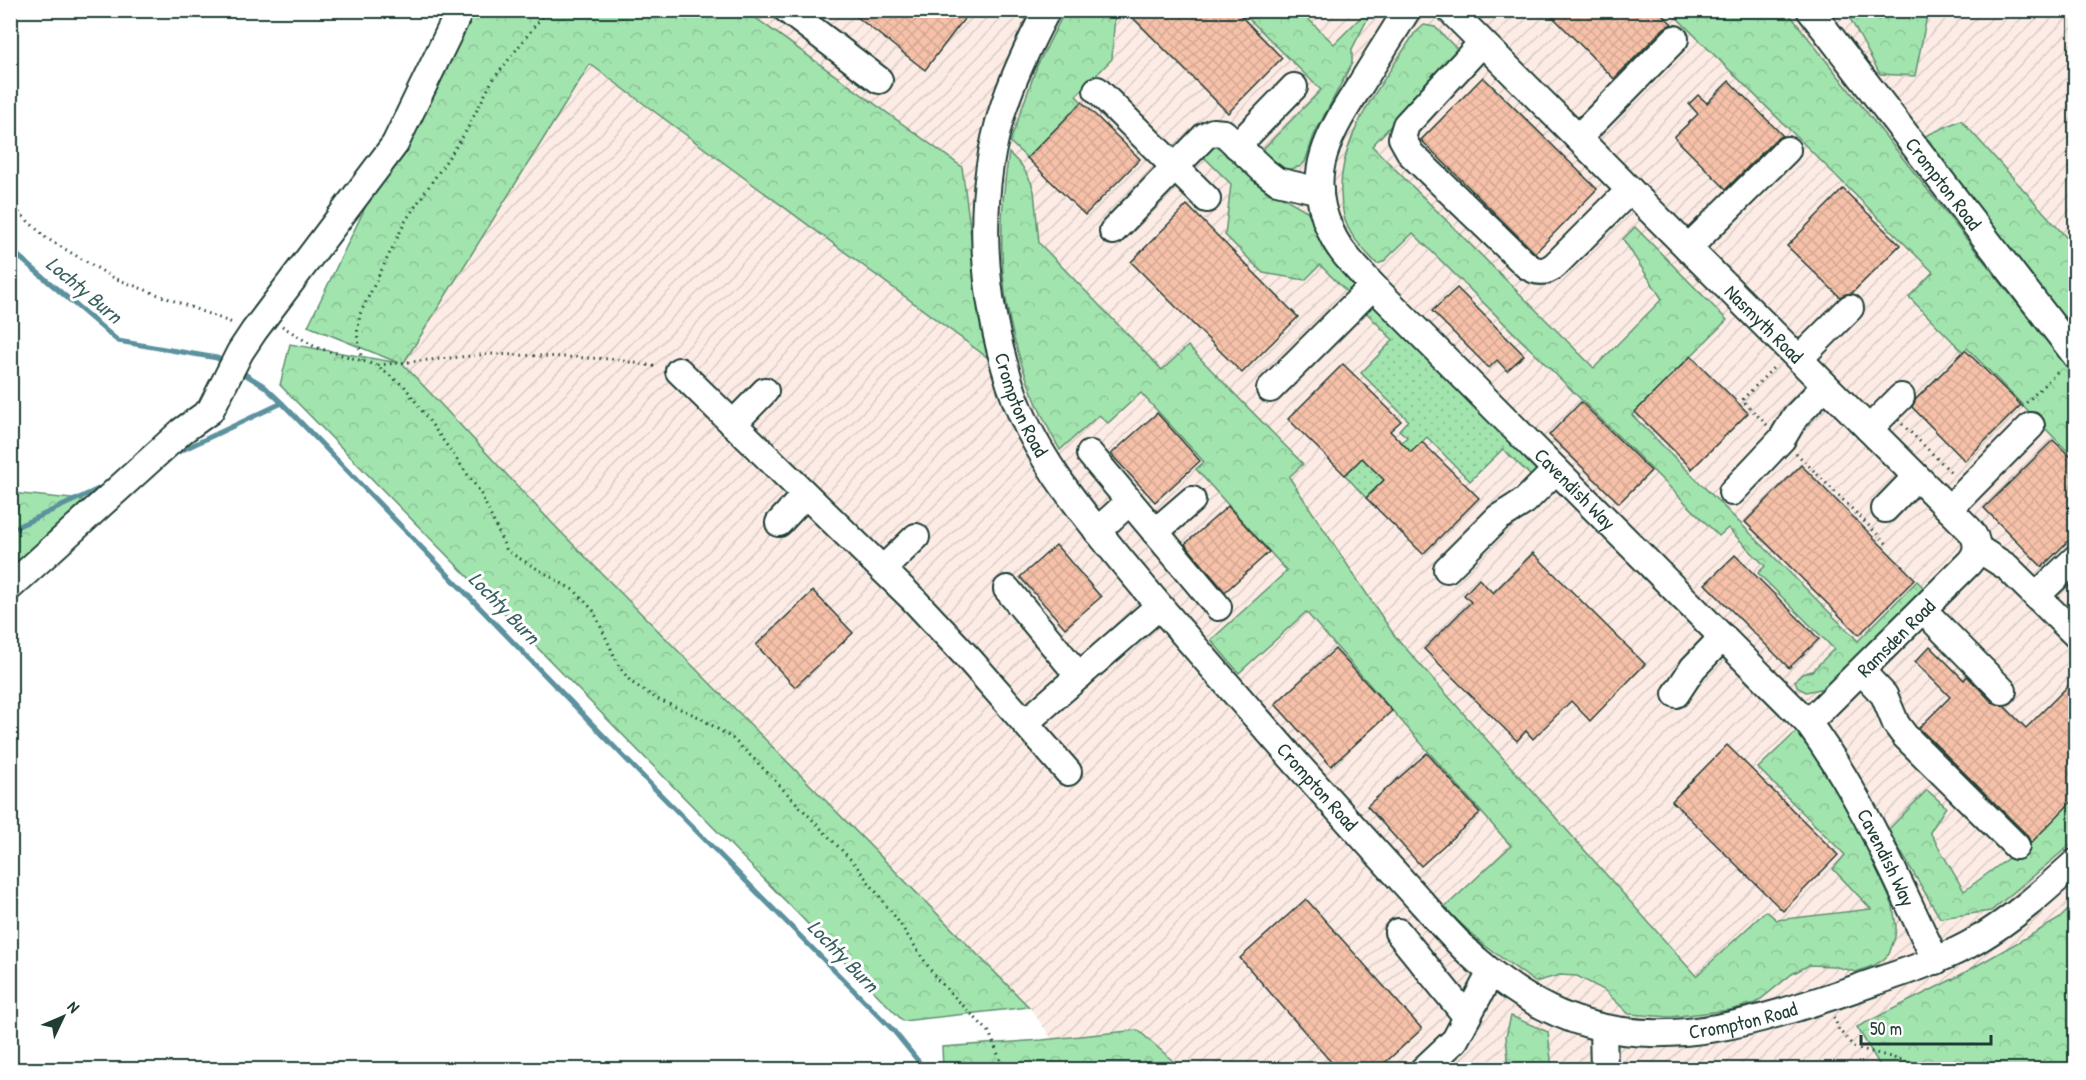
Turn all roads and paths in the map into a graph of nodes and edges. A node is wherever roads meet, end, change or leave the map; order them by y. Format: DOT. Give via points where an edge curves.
graph roads {
  1 [pos="460,10"];
  2 [pos="548,10"];
  3 [pos="787,10"];
  4 [pos="1047,10"];
  5 [pos="1407,10"];
  6 [pos="1450,10"];
  7 [pos="1810,10"];
  8 [pos="1675,39"];
  9 [pos="1482,43"];
  10 [pos="879,80"];
  11 [pos="1294,87"];
  12 [pos="1097,90"];
  13 [pos="1578,138"];
  14 [pos="1237,146"];
  15 [pos="1787,150"];
  16 [pos="1175,168"];
  17 [pos="1630,190"];
  18 [pos="1320,191"];
  19 [pos="1207,199"];
  20 [pos="10,204"];
  21 [pos="1113,231"];
  22 [pos="1688,248"];
  23 [pos="1373,286"];
  24 [pos="1850,308"];
  25 [pos="253,333"];
  26 [pos="2076,356"];
  27 [pos="362,361"];
  28 [pos="1787,362"];
  29 [pos="376,365"];
  30 [pos="678,371"];
  31 [pos="2055,374"];
  32 [pos="1825,386"];
  33 [pos="1270,389"];
  34 [pos="765,391"];
  35 [pos="1895,403"];
  36 [pos="2028,415"];
  37 [pos="733,424"];
  38 [pos="1869,429"];
  39 [pos="1776,434"];
  40 [pos="1089,454"];
  41 [pos="1556,470"];
  42 [pos="1953,475"];
  43 [pos="1916,477"];
  44 [pos="1726,486"];
  45 [pos="806,495"];
  46 [pos="1192,500"];
  47 [pos="1129,502"];
  48 [pos="1885,509"];
  49 [pos="1949,509"];
  50 [pos="779,523"];
  51 [pos="1097,531"];
  52 [pos="1155,532"];
  53 [pos="915,537"];
  54 [pos="1887,544"];
  55 [pos="1977,548"];
  56 [pos="2076,558"];
  57 [pos="883,569"];
  58 [pos="1447,569"];
  59 [pos="10,587"];
  60 [pos="1007,589"];
  61 [pos="2036,596"];
  62 [pos="1159,606"];
  63 [pos="1218,607"];
  64 [pos="1923,610"];
  65 [pos="2076,636"];
  66 [pos="1723,637"];
  67 [pos="1862,672"];
  68 [pos="1079,676"];
  69 [pos="2003,691"];
  70 [pos="1676,694"];
  71 [pos="1025,723"];
  72 [pos="1808,723"];
  73 [pos="1068,772"];
  74 [pos="2016,846"];
  75 [pos="2076,862"];
  76 [pos="1398,932"];
  77 [pos="1936,961"];
  78 [pos="1491,972"];
  79 [pos="1827,998"];
  80 [pos="1467,1017"];
  81 [pos="1603,1028"];
  82 [pos="1434,1066"];
  83 [pos="1003,1070"];
  84 [pos="1604,1070"];
  85 [pos="1938,1070"];
  1 -- 25 [label="street" via="395,144"];
  2 -- 27 [label="path" via="492,81 464,135 406,220 360,314 357,334"];
  3 -- 10 [label="street"];
  4 -- 51 [label="street, Crompton Road" via="1010,87 995,138 986,208 988,280 1001,353 1025,424"];
  5 -- 18 [label="street, Cavendish Way" via="1331,132 1322,155"];
  6 -- 9 [label="street, Nasmyth Road"];
  7 -- 26 [label="street, Crompton Road"];
  8 -- 13 [label="street"];
  9 -- 13 [label="street, Nasmyth Road"];
  9 -- 17 [label="street" via="1406,125 1402,138 1411,154 1526,265 1538,272 1555,265"];
  11 -- 14 [label="street"];
  12 -- 16 [label="street"];
  13 -- 17 [label="street, Nasmyth Road"];
  14 -- 16 [label="street" via="1224,134 1208,134"];
  14 -- 18 [label="street" via="1276,181"];
  15 -- 22 [label="street"];
  16 -- 19 [label="street"];
  16 -- 21 [label="street"];
  17 -- 22 [label="street, Nasmyth Road"];
  18 -- 23 [label="street, Cavendish Way" via="1331,233"];
  20 -- 25 [label="path" via="46,238 114,278"];
  22 -- 28 [label="street, Nasmyth Road"];
  23 -- 33 [label="street"];
  23 -- 41 [label="street, Cavendish Way"];
  24 -- 28 [label="street"];
  25 -- 27 [label="path"];
  25 -- 59 [label="street" via="210,411 182,431"];
  27 -- 29 [label="path"];
  28 -- 32 [label="street, Nasmyth Road"];
  28 -- 39 [label="path" via="1742,400"];
  29 -- 30 [label="path" via="491,354 611,359"];
  29 -- 83 [label="path" via="405,387 480,492 507,551 575,591 593,610 620,668 631,682 733,739 854,862 936,978 988,1032"];
  30 -- 37 [label="street"];
  31 -- 36 [label="path"];
  32 -- 38 [label="street, Nasmyth Road"];
  32 -- 39 [label="street"];
  34 -- 37 [label="street"];
  35 -- 38 [label="street"];
  35 -- 42 [label="path"];
  36 -- 49 [label="street"];
  37 -- 45 [label="street"];
  38 -- 43 [label="street, Nasmyth Road"];
  39 -- 44 [label="street"];
  39 -- 54 [label="path"];
  40 -- 47 [label="street"];
  41 -- 58 [label="street" via="1525,501 1498,518"];
  41 -- 66 [label="street, Cavendish Way"];
  43 -- 48 [label="street"];
  43 -- 49 [label="street, Nasmyth Road"];
  45 -- 50 [label="street"];
  45 -- 57 [label="street"];
  46 -- 52 [label="street"];
  47 -- 51 [label="street"];
  47 -- 52 [label="street"];
  49 -- 55 [label="street, Nasmyth Road" via="1973,533"];
  51 -- 62 [label="street, Crompton Road"];
  52 -- 63 [label="street"];
  53 -- 57 [label="street"];
  55 -- 61 [label="street, Nasmyth Road" via="2007,567"];
  55 -- 64 [label="street, Ramsden Road" via="1972,560"];
  56 -- 61 [label="street"];
  57 -- 71 [label="street"];
  60 -- 68 [label="street"];
  61 -- 65 [label="street, Nasmyth Road"];
  62 -- 68 [label="street"];
  62 -- 78 [label="street, Crompton Road" via="1450,934"];
  64 -- 67 [label="street, Ramsden Road"];
  64 -- 69 [label="street"];
  66 -- 70 [label="street" via="1692,668"];
  66 -- 72 [label="street, Cavendish Way"];
  67 -- 72 [label="street, Ramsden Road"];
  67 -- 74 [label="street" via="1884,695 1905,736"];
  68 -- 71 [label="street"];
  71 -- 73 [label="street"];
  72 -- 77 [label="street, Cavendish Way" via="1853,792"];
  75 -- 77 [label="street, Crompton Road" via="2006,922"];
  76 -- 80 [label="street"];
  77 -- 79 [label="street, Crompton Road"];
  78 -- 80 [label="street"];
  78 -- 81 [label="street, Crompton Road" via="1555,1012"];
  79 -- 81 [label="street, Crompton Road" via="1700,1032 1639,1034"];
  79 -- 85 [label="path" via="1839,1030 1854,1047"];
  80 -- 82 [label="street"];
  81 -- 84 [label="street"];
}
